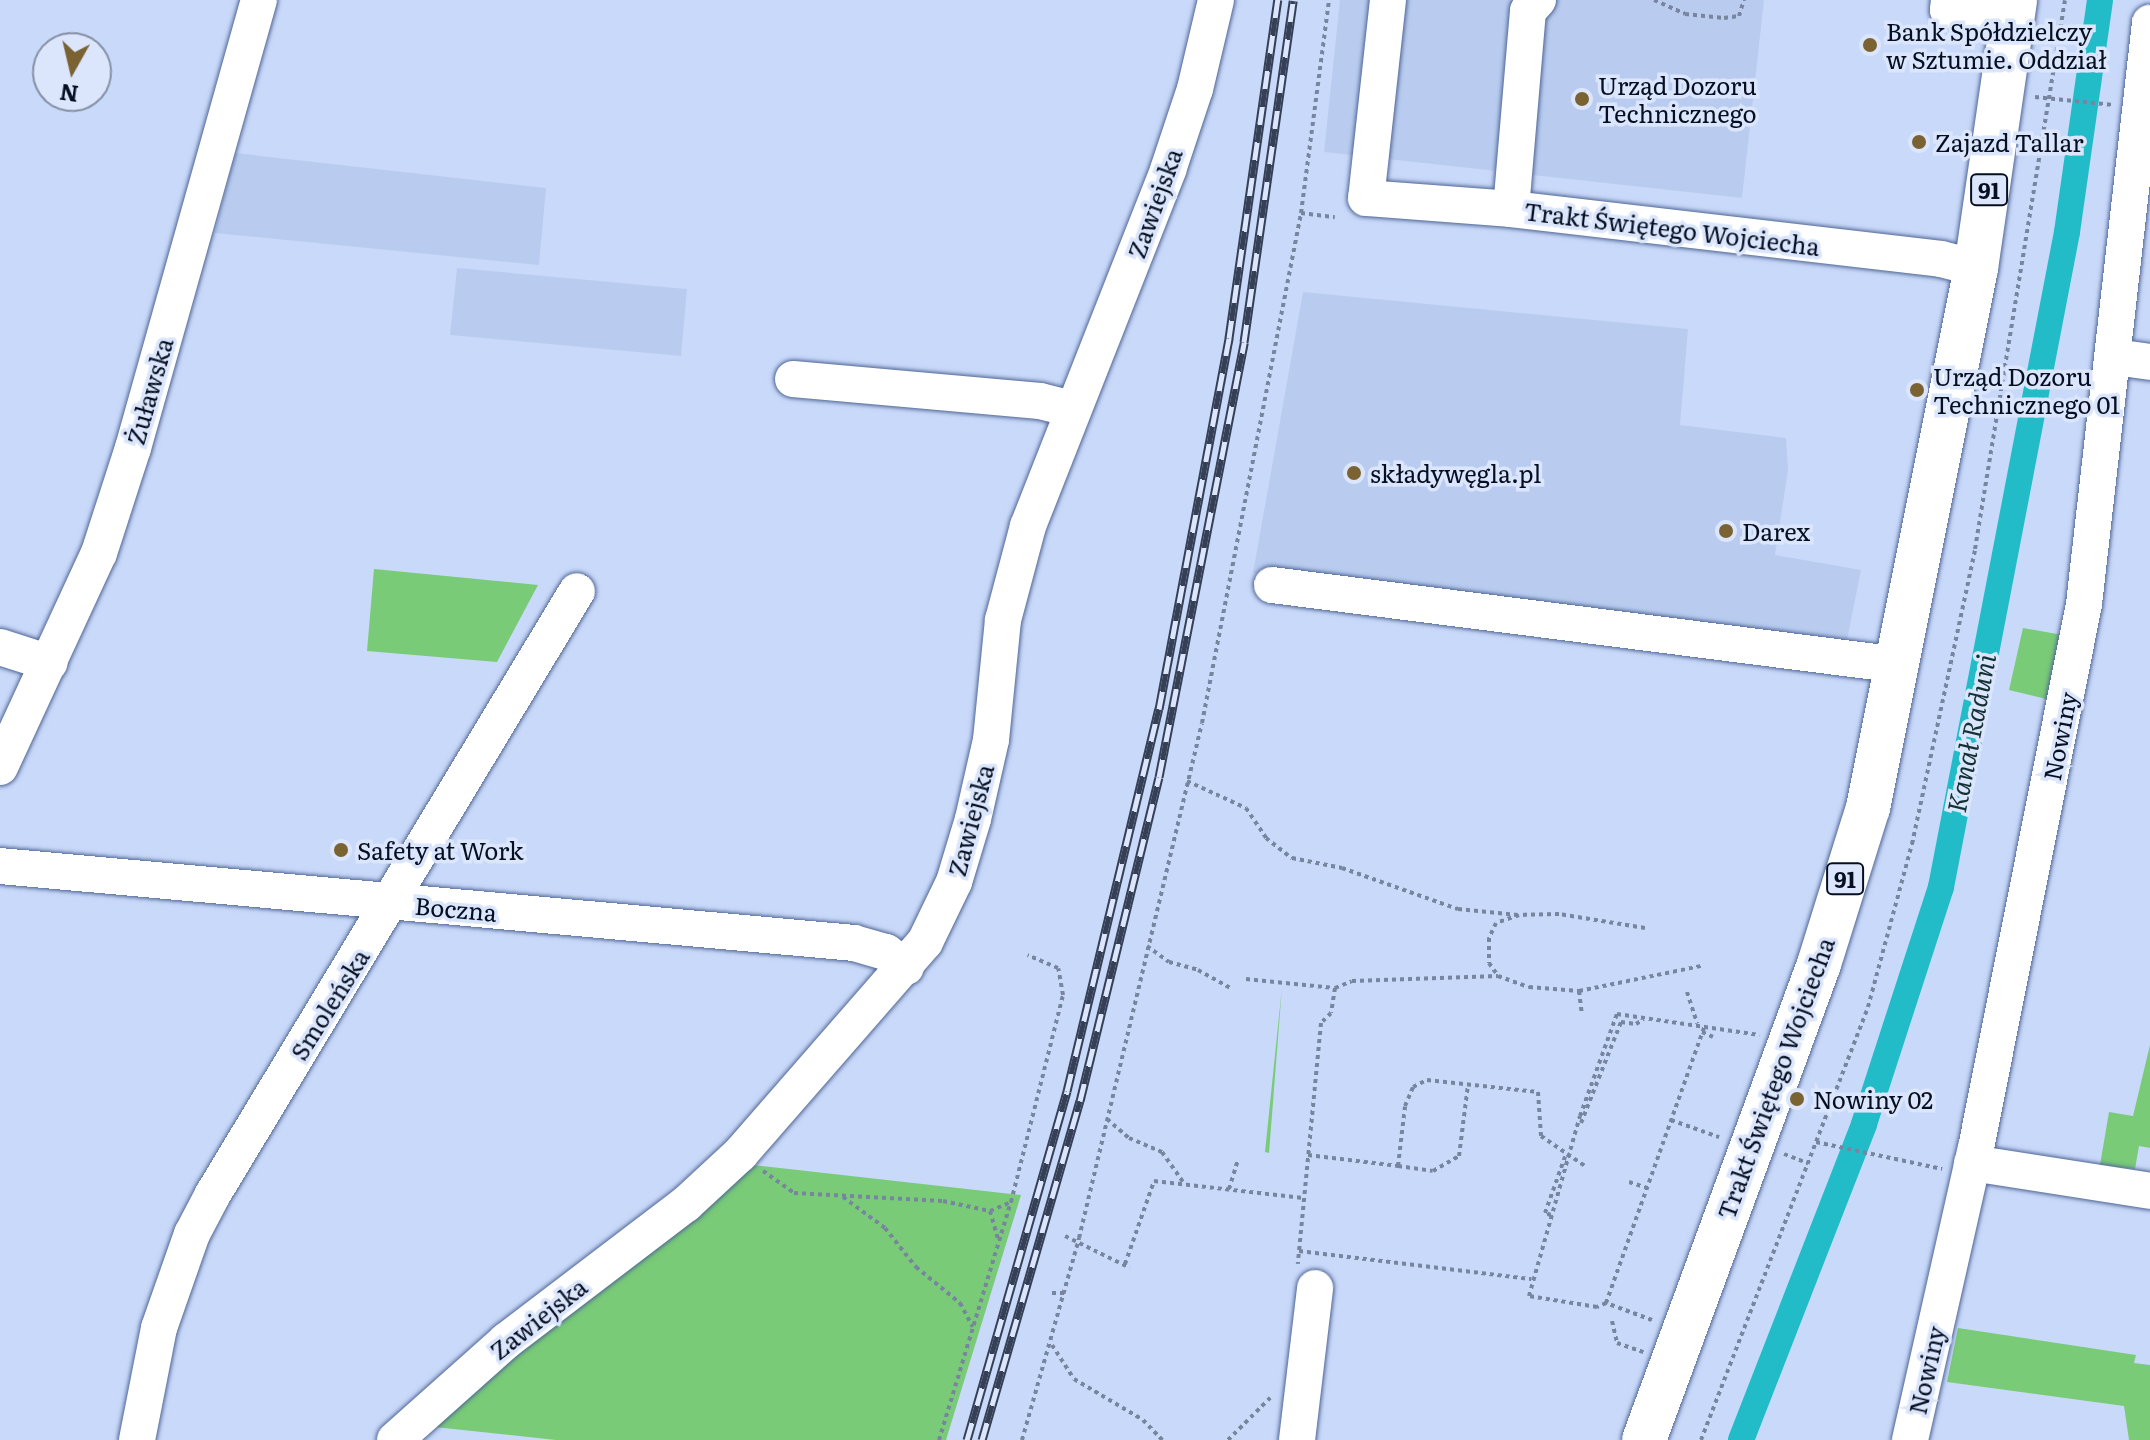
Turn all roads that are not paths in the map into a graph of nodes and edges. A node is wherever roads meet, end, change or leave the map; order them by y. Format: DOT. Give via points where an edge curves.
graph roads {
  1 [pos="259,0"];
  2 [pos="1216,0"];
  3 [pos="1388,0"];
  4 [pos="1538,0"];
  5 [pos="1949,0"];
  6 [pos="2014,9"];
  7 [pos="2150,23"];
  8 [pos="2134,102"];
  9 [pos="1511,209"];
  10 [pos="1976,268"];
  11 [pos="2115,357"];
  12 [pos="2150,362"];
  13 [pos="793,379"];
  14 [pos="1072,409"];
  15 [pos="1272,585"];
  16 [pos="577,591"];
  17 [pos="0,647"];
  18 [pos="50,663"];
  19 [pos="1899,665"];
  20 [pos="0,767"];
  21 [pos="0,866"];
  22 [pos="392,902"];
  23 [pos="906,967"];
  24 [pos="1964,1167"];
  25 [pos="2150,1191"];
  26 [pos="1306,1281"];
  27 [pos="137,1440"];
  28 [pos="395,1440"];
  29 [pos="1297,1440"];
  30 [pos="1644,1440"];
  31 [pos="1910,1440"];
  1 -- 18 [label="street, Żuławska" via="133,448 99,553"];
  2 -- 14 [label="street, Zawiejska" via="1168,170"];
  3 -- 9 [label="street, Trakt Świętego Wojciecha" via="1366,198"];
  4 -- 9 [label="street" via="1528,11"];
  5 -- 6 [label="street" via="1948,10"];
  6 -- 10 [label="main road, Trakt Świętego Wojciecha / 91"];
  7 -- 8 [label="street, Nowiny"];
  8 -- 11 [label="street, Nowiny"];
  9 -- 10 [label="street, Trakt Świętego Wojciecha" via="1941,259"];
  10 -- 19 [label="main road, Trakt Świętego Wojciecha / 91"];
  11 -- 12 [label="street"];
  11 -- 24 [label="street, Nowiny" via="2084,604"];
  13 -- 14 [label="street" via="1040,401"];
  14 -- 23 [label="street, Zawiejska" via="1044,475 1013,574 991,740 963,856 936,923"];
  15 -- 19 [label="street"];
  16 -- 22 [label="street, Smoleńska" via="476,750"];
  17 -- 18 [label="street"];
  18 -- 20 [label="street, Żuławska"];
  19 -- 30 [label="main road, Trakt Świętego Wojciecha / 91" via="1868,808 1819,964"];
  21 -- 22 [label="street, Boczna"];
  22 -- 23 [label="street, Boczna" via="854,943 886,952"];
  22 -- 27 [label="street, Smoleńska" via="192,1234 159,1328"];
  23 -- 28 [label="street, Zawiejska" via="740,1154 686,1204 506,1341"];
  24 -- 25 [label="street"];
  24 -- 31 [label="street, Nowiny"];
  26 -- 29 [label="street"];
}
